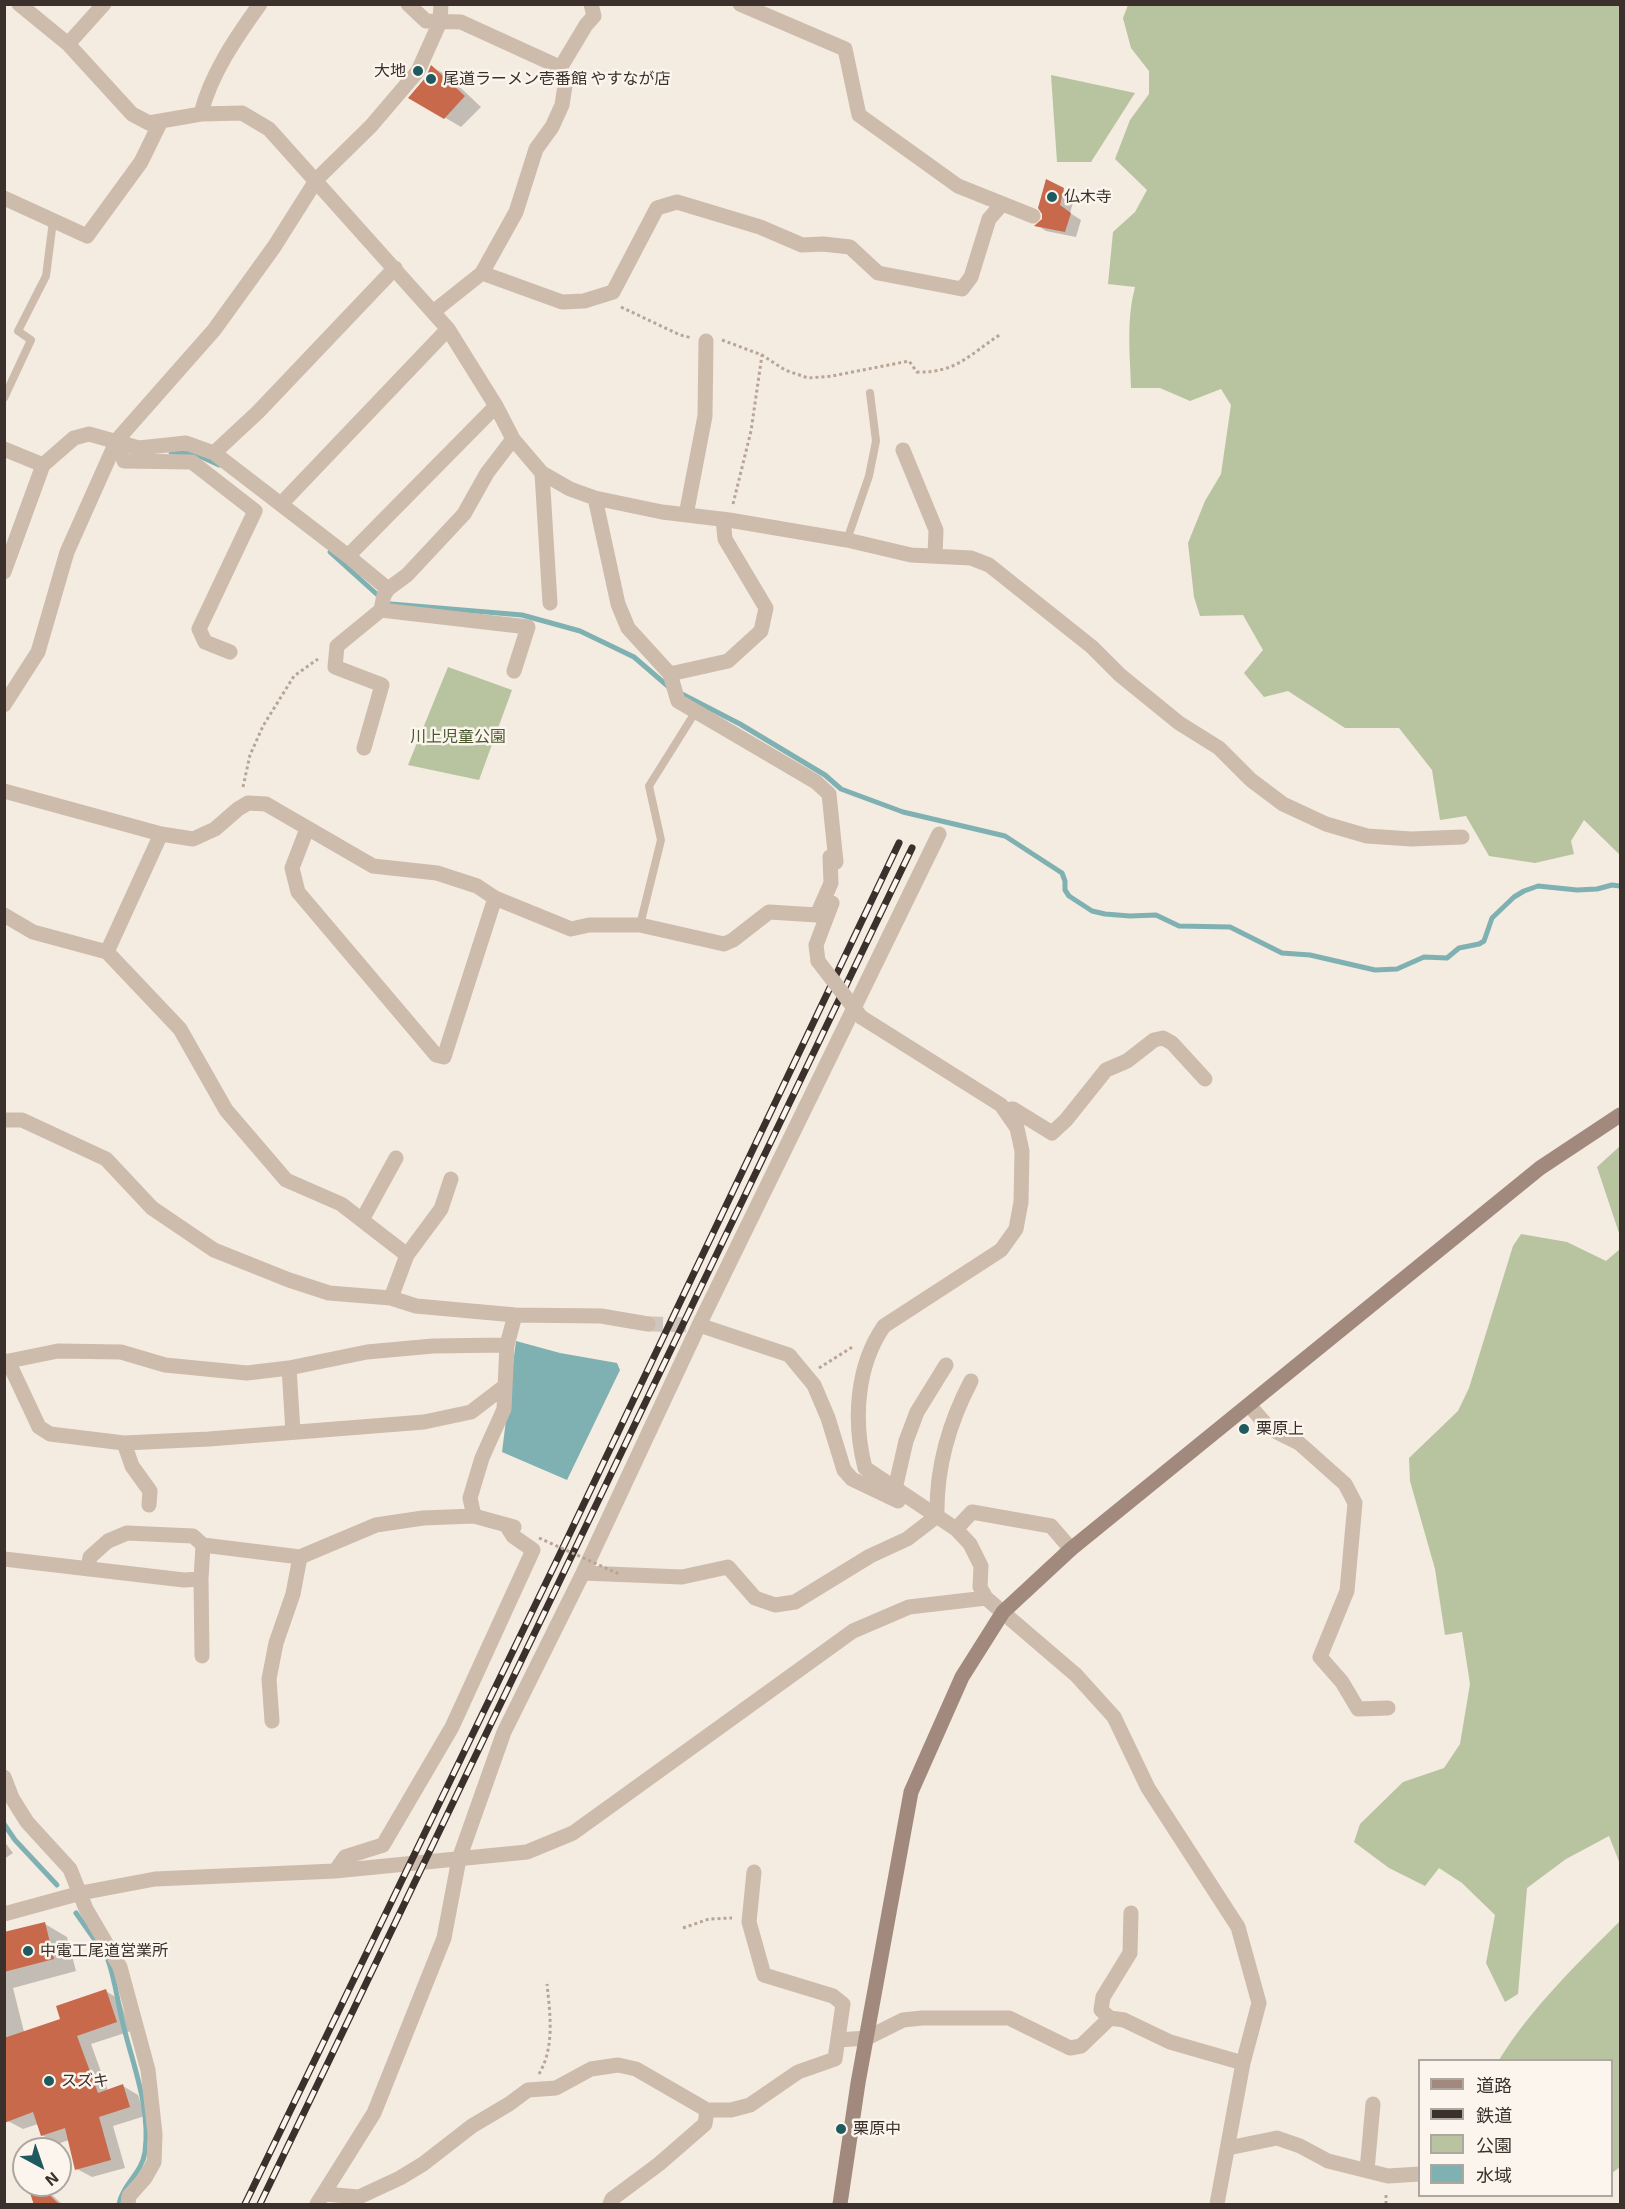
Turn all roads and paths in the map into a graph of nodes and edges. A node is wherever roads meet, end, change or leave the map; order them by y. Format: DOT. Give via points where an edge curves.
graph roads {
  1 [pos="19,4"];
  2 [pos="104,4"];
  3 [pos="260,4"];
  4 [pos="408,4"];
  5 [pos="441,4"];
  6 [pos="591,4"];
  7 [pos="740,4"];
  8 [pos="440,22"];
  9 [pos="68,44"];
  10 [pos="558,70"];
  11 [pos="201,114"];
  12 [pos="161,121"];
  13 [pos="316,179"];
  14 [pos="4,198"];
  15 [pos="1002,204"];
  16 [pos="1033,216"];
  17 [pos="53,221"];
  18 [pos="395,268"];
  19 [pos="482,273"];
  20 [pos="613,292"];
  21 [pos="434,312"];
  22 [pos="448,329"];
  23 [pos="1001,334"];
  24 [pos="706,341"];
  25 [pos="762,355"];
  26 [pos="870,393"];
  27 [pos="4,398"];
  28 [pos="496,406"];
  29 [pos="513,439"];
  30 [pos="117,440"];
  31 [pos="4,449"];
  32 [pos="903,450"];
  33 [pos="214,453"];
  34 [pos="124,461"];
  35 [pos="43,465"];
  36 [pos="106,466"];
  37 [pos="542,473"];
  38 [pos="595,498"];
  39 [pos="281,504"];
  40 [pos="686,515"];
  41 [pos="726,520"];
  42 [pos="847,540"];
  43 [pos="348,556"];
  44 [pos="935,556"];
  45 [pos="4,572"];
  46 [pos="384,600"];
  47 [pos="550,603"];
  48 [pos="337,646"];
  49 [pos="230,652"];
  50 [pos="514,671"];
  51 [pos="673,685"];
  52 [pos="9,689"];
  53 [pos="4,705"];
  54 [pos="696,711"];
  55 [pos="364,748"];
  56 [pos="4,791"];
  57 [pos="238,809"];
  58 [pos="307,829"];
  59 [pos="161,834"];
  60 [pos="939,834"];
  61 [pos="1462,837"];
  62 [pos="835,854"];
  63 [pos="495,898"];
  64 [pos="4,915"];
  65 [pos="640,926"];
  66 [pos="107,952"];
  67 [pos="1205,1079"];
  68 [pos="1005,1110"];
  69 [pos="1620,1115"];
  70 [pos="4,1120"];
  71 [pos="396,1158"];
  72 [pos="451,1179"];
  73 [pos="362,1220"];
  74 [pos="407,1255"];
  75 [pos="391,1298"];
  76 [pos="515,1315"];
  77 [pos="648,1324"];
  78 [pos="699,1325"];
  79 [pos="875,1338"];
  80 [pos="507,1345"];
  81 [pos="6,1361"];
  82 [pos="946,1365"];
  83 [pos="289,1368"];
  84 [pos="808,1376"];
  85 [pos="971,1381"];
  86 [pos="505,1386"];
  87 [pos="1249,1405"];
  88 [pos="293,1432"];
  89 [pos="124,1443"];
  90 [pos="899,1492"];
  91 [pos="149,1506"];
  92 [pos="474,1516"];
  93 [pos="937,1516"];
  94 [pos="956,1528"];
  95 [pos="539,1538"];
  96 [pos="203,1545"];
  97 [pos="1071,1549"];
  98 [pos="300,1557"];
  99 [pos="4,1559"];
  100 [pos="88,1569"];
  101 [pos="583,1573"];
  102 [pos="619,1574"];
  103 [pos="201,1579"];
  104 [pos="986,1598"];
  105 [pos="1003,1612"];
  106 [pos="202,1656"];
  107 [pos="1388,1708"];
  108 [pos="272,1720"];
  109 [pos="4,1777"];
  110 [pos="459,1859"];
  111 [pos="335,1871"];
  112 [pos="754,1872"];
  113 [pos="81,1893"];
  114 [pos="1131,1912"];
  115 [pos="4,1914"];
  116 [pos="749,1922"];
  117 [pos="683,1928"];
  118 [pos="547,1983"];
  119 [pos="1110,2018"];
  120 [pos="867,2038"];
  121 [pos="838,2040"];
  122 [pos="1244,2063"];
  123 [pos="528,2090"];
  124 [pos="1373,2104"];
  125 [pos="707,2110"];
  126 [pos="1228,2148"];
  127 [pos="1367,2170"];
  128 [pos="1418,2174"];
  129 [pos="321,2199"];
  130 [pos="128,2205"];
  131 [pos="610,2205"];
  132 [pos="840,2205"];
  133 [pos="1217,2205"];
  1 -- 9 [label="street"];
  2 -- 9 [label="street"];
  3 -- 11 [label="street" via="234,41 204,100"];
  4 -- 8 [label="street" via="426,21"];
  5 -- 8 [label="street"];
  6 -- 10 [label="street" via="594,16"];
  7 -- 15 [label="street" via="844,49 860,115 957,186"];
  8 -- 10 [label="street" via="461,22 553,64"];
  8 -- 13 [label="street" via="418,71 378,118"];
  9 -- 12 [label="street" via="132,114 149,123"];
  10 -- 19 [label="street" via="567,79 562,105 552,128 536,148 516,212"];
  11 -- 12 [label="street"];
  11 -- 13 [label="street" via="242,113 251,118 269,129"];
  12 -- 17 [label="street" via="141,162 87,236"];
  13 -- 18 [label="street"];
  13 -- 30 [label="street" via="274,247 214,330"];
  14 -- 17 [label="street"];
  15 -- 16 [label="street"];
  15 -- 20 [label="street" via="989,219 971,277 962,289 878,273 850,247 802,245 760,227 677,202 657,208"];
  17 -- 27 [label="lane" via="46,276 18,332 31,340"];
  18 -- 21 [label="street"];
  18 -- 33 [label="street"];
  19 -- 20 [label="street" via="562,302 584,301"];
  19 -- 21 [label="street"];
  20 -- 24 [label="path" via="622,308 680,335"];
  21 -- 22 [label="street"];
  22 -- 28 [label="street"];
  22 -- 39 [label="street"];
  23 -- 25 [label="path" via="957,366 935,372 917,372 909,361 808,378 784,370"];
  24 -- 25 [label="path" via="725,340"];
  24 -- 40 [label="street" via="705,416"];
  25 -- 41 [label="path" via="751,431"];
  26 -- 42 [label="lane" via="876,441 869,476"];
  28 -- 29 [label="street"];
  28 -- 43 [label="street"];
  29 -- 37 [label="street"];
  29 -- 46 [label="street" via="487,473 464,514"];
  30 -- 33 [label="street" via="139,448 186,443"];
  30 -- 34 [label="street"];
  30 -- 35 [label="street" via="89,434 74,438"];
  30 -- 36 [label="street"];
  31 -- 35 [label="street"];
  32 -- 44 [label="street" via="936,530"];
  33 -- 39 [label="street"];
  34 -- 36 [label="street"];
  34 -- 49 [label="street" via="192,462 255,511 199,629 205,642"];
  35 -- 45 [label="street"];
  36 -- 52 [label="street" via="67,552 38,652"];
  37 -- 38 [label="street"];
  37 -- 47 [label="street"];
  38 -- 40 [label="street"];
  38 -- 51 [label="street" via="618,604 628,628"];
  39 -- 43 [label="street"];
  40 -- 41 [label="street"];
  41 -- 42 [label="street"];
  41 -- 51 [label="street" via="725,539 766,608 761,631 728,661"];
  42 -- 44 [label="street" via="911,555"];
  43 -- 46 [label="street"];
  44 -- 61 [label="street" via="970,558 989,565 1179,723 1219,748 1251,780 1283,804 1326,824 1367,836"];
  46 -- 48 [label="street"];
  46 -- 50 [label="street" via="528,627"];
  48 -- 55 [label="street" via="335,667 382,686"];
  48 -- 57 [label="path" via="294,676 262,726 250,755"];
  51 -- 54 [label="street" via="678,701"];
  52 -- 53 [label="street"];
  54 -- 62 [label="street" via="816,782 829,794"];
  54 -- 65 [label="lane" via="649,786 660,840"];
  56 -- 59 [label="street"];
  57 -- 58 [label="street" via="248,803 266,804"];
  57 -- 59 [label="street" via="215,828 193,839"];
  58 -- 63 [label="street" via="373,866 436,873 477,886"];
  58 -- 63 [label="street" via="292,868 298,892 436,1055 444,1057"];
  59 -- 66 [label="street"];
  60 -- 78 [label="street"];
  62 -- 65 [label="street" via="830,857 831,883 817,915 770,912 724,944"];
  62 -- 68 [label="street, bridge" via="839,884 816,945 818,961 861,1017"];
  63 -- 65 [label="street" via="571,929 589,925"];
  64 -- 66 [label="street" via="33,932"];
  66 -- 73 [label="street" via="180,1029 226,1110 286,1180 341,1204"];
  67 -- 68 [label="street" via="1163,1038 1106,1070 1052,1133 1013,1109"];
  68 -- 79 [label="street" via="1017,1128 1022,1150 1021,1203 1016,1229 1001,1250 884,1326"];
  69 -- 87 [label="street" via="1540,1168"];
  70 -- 75 [label="street" via="22,1120 106,1159 152,1208 214,1250 329,1293"];
  71 -- 73 [label="street"];
  72 -- 74 [label="street" via="441,1209"];
  73 -- 74 [label="street"];
  74 -- 75 [label="street"];
  75 -- 76 [label="street" via="416,1306"];
  76 -- 77 [label="street" via="601,1316"];
  76 -- 80 [label="street"];
  78 -- 84 [label="street" via="789,1355"];
  78 -- 101 [label="street"];
  79 -- 84 [label="path" via="857,1344"];
  79 -- 90 [label="street" via="858,1401 860,1448 865,1468"];
  80 -- 83 [label="street" via="367,1352"];
  80 -- 86 [label="street"];
  81 -- 83 [label="street" via="58,1351 121,1352 165,1365 247,1373"];
  81 -- 89 [label="street" via="39,1427 50,1434"];
  82 -- 90 [label="street" via="917,1412 906,1442"];
  83 -- 88 [label="street"];
  84 -- 90 [label="street" via="848,1475 898,1501"];
  85 -- 93 [label="street" via="948,1433 936,1489"];
  86 -- 88 [label="street" via="471,1412 459,1415 424,1422"];
  86 -- 92 [label="street" via="504,1409 482,1458 471,1498"];
  87 -- 97 [label="street"];
  87 -- 107 [label="street" via="1269,1428 1299,1443 1345,1484 1355,1503 1347,1591 1320,1657 1342,1682 1358,1709"];
  88 -- 89 [label="street"];
  89 -- 91 [label="street" via="132,1466 150,1491"];
  90 -- 93 [label="street"];
  92 -- 98 [label="street" via="376,1525"];
  92 -- 111 [label="street" via="510,1526 513,1536 533,1550 452,1727 383,1845 345,1857"];
  93 -- 94 [label="street"];
  93 -- 102 [label="street" via="907,1539 870,1556 795,1602 775,1605 755,1598 728,1567 682,1577"];
  94 -- 97 [label="street" via="972,1512 1051,1526"];
  94 -- 104 [label="street" via="981,1566 980,1587"];
  95 -- 102 [label="path, bridge"];
  96 -- 98 [label="street"];
  96 -- 100 [label="street" via="193,1536 127,1533 108,1541 90,1557"];
  96 -- 103 [label="street"];
  97 -- 105 [label="street"];
  98 -- 108 [label="street" via="269,1679"];
  99 -- 100 [label="street"];
  100 -- 103 [label="street"];
  101 -- 102 [label="street"];
  101 -- 110 [label="street" via="504,1732"];
  103 -- 106 [label="street"];
  104 -- 105 [label="street"];
  104 -- 110 [label="street" via="909,1607 853,1631 573,1833 527,1852"];
  105 -- 120 [label="street" via="962,1677 911,1792"];
  105 -- 122 [label="street" via="1076,1675 1114,1717 1148,1788 1238,1927 1259,2003"];
  109 -- 113 [label="street" via="27,1822 70,1869"];
  110 -- 111 [label="street"];
  110 -- 129 [label="street" via="444,1938 374,2113"];
  111 -- 113 [label="street" via="154,1879"];
  112 -- 116 [label="street"];
  113 -- 115 [label="street"];
  113 -- 130 [label="street" via="120,1968 148,2070 154,2114 154,2162 129,2196"];
  114 -- 119 [label="street" via="1130,1953 1103,1997 1101,2010"];
  116 -- 117 [label="path" via="729,1917"];
  116 -- 121 [label="street" via="764,1975 833,1996 843,2004"];
  118 -- 123 [label="path" via="549,2045 543,2067"];
  119 -- 120 [label="street" via="1081,2046 1070,2048 1009,2018 903,2020"];
  119 -- 122 [label="street" via="1124,2020 1170,2042"];
  120 -- 121 [label="street"];
  120 -- 132 [label="street"];
  121 -- 125 [label="street" via="835,2059 798,2072 750,2105"];
  122 -- 126 [label="street"];
  123 -- 125 [label="street" via="556,2088 591,2069 618,2065 636,2069"];
  123 -- 129 [label="street" via="400,2178 359,2197"];
  124 -- 127 [label="street"];
  125 -- 131 [label="street" via="705,2124 612,2199"];
  126 -- 127 [label="street" via="1277,2138 1328,2161"];
  126 -- 133 [label="street"];
  127 -- 128 [label="street" via="1388,2176"];
}
